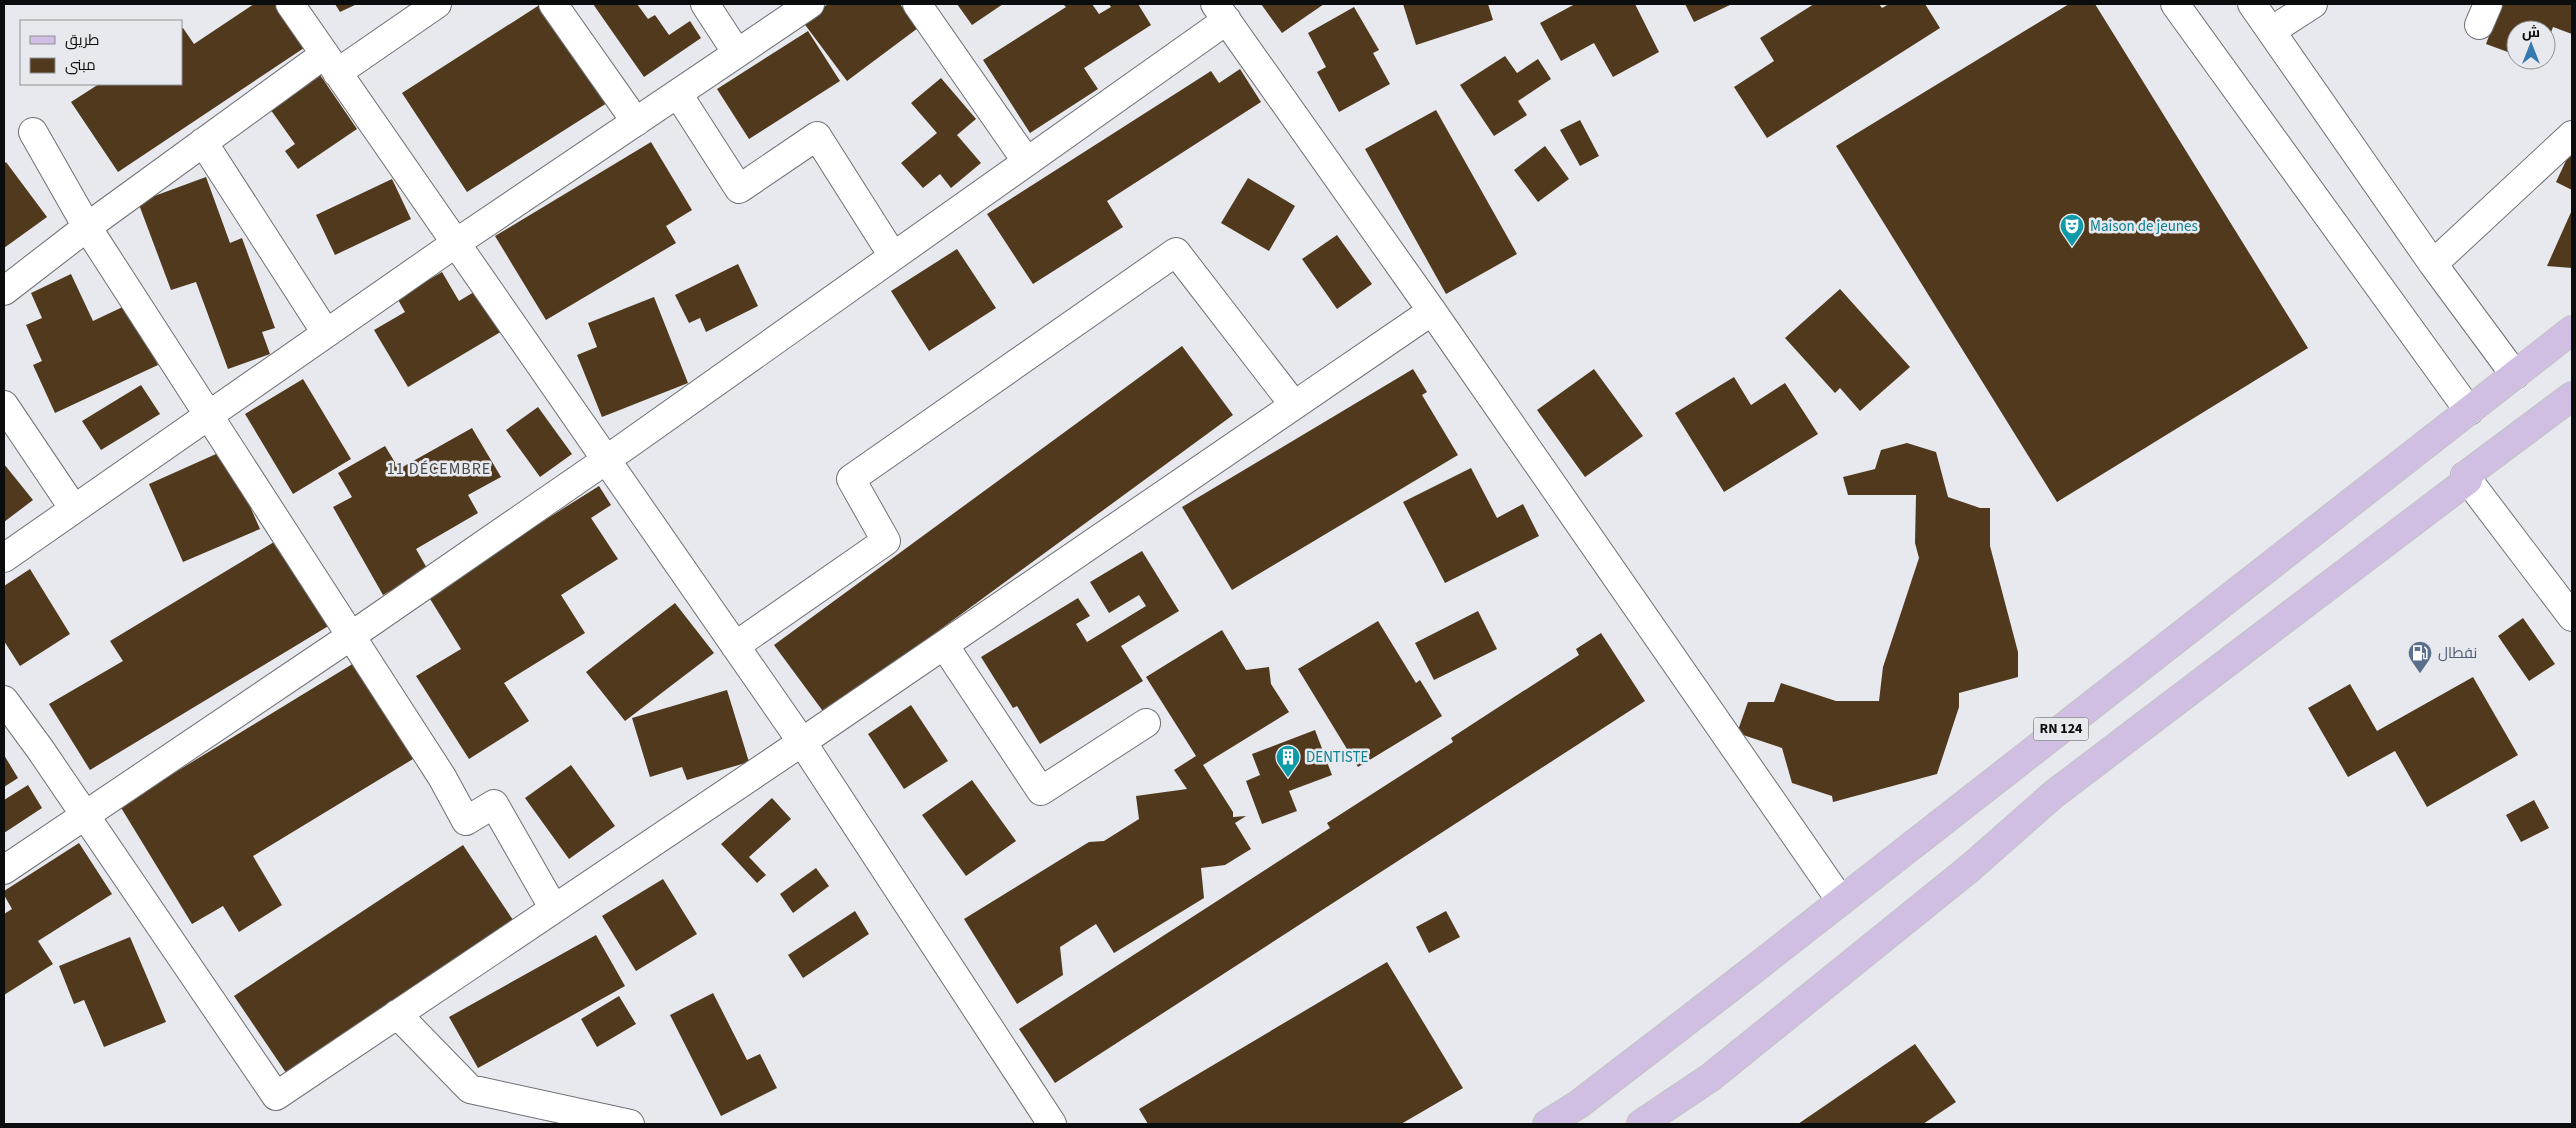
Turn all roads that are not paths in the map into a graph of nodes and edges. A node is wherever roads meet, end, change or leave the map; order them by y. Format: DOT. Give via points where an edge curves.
graph roads {
  1 [pos="290,4"];
  2 [pos="437,4"];
  3 [pos="553,4"];
  4 [pos="705,4"];
  5 [pos="810,4"];
  6 [pos="917,4"];
  7 [pos="2175,4"];
  8 [pos="2252,4"];
  9 [pos="2313,4"];
  10 [pos="1221,12"];
  11 [pos="2271,31"];
  12 [pos="737,53"];
  13 [pos="331,64"];
  14 [pos="678,94"];
  15 [pos="636,122"];
  16 [pos="33,132"];
  17 [pos="2572,135"];
  18 [pos="203,142"];
  19 [pos="1027,162"];
  20 [pos="87,227"];
  21 [pos="456,243"];
  22 [pos="893,256"];
  23 [pos="2433,264"];
  24 [pos="4,290"];
  25 [pos="1432,311"];
  26 [pos="2572,330"];
  27 [pos="326,333"];
  28 [pos="2515,375"];
  29 [pos="2572,396"];
  30 [pos="4,405"];
  31 [pos="1294,405"];
  32 [pos="2469,411"];
  33 [pos="208,415"];
  34 [pos="606,460"];
  35 [pos="2465,476"];
  36 [pos="74,509"];
  37 [pos="4,558"];
  38 [pos="2572,617"];
  39 [pos="351,636"];
  40 [pos="944,645"];
  41 [pos="735,646"];
  42 [pos="4,700"];
  43 [pos="1146,723"];
  44 [pos="802,742"];
  45 [pos="84,814"];
  46 [pos="4,870"];
  47 [pos="1841,901"];
  48 [pos="554,908"];
  49 [pos="397,1014"];
  50 [pos="630,1124"];
  51 [pos="1052,1124"];
  52 [pos="1547,1124"];
  53 [pos="1641,1124"];
  1 -- 13 [label="street"];
  2 -- 13 [label="street"];
  3 -- 15 [label="street"];
  4 -- 12 [label="street"];
  5 -- 12 [label="street"];
  6 -- 19 [label="street"];
  7 -- 32 [label="street"];
  8 -- 11 [label="street"];
  9 -- 11 [label="street"];
  10 -- 19 [label="street"];
  10 -- 25 [label="street"];
  11 -- 23 [label="street"];
  12 -- 14 [label="street"];
  13 -- 18 [label="street"];
  13 -- 21 [label="street"];
  14 -- 15 [label="street"];
  14 -- 22 [label="street" via="739,190 817,136"];
  15 -- 21 [label="street"];
  16 -- 20 [label="street"];
  17 -- 23 [label="street"];
  18 -- 20 [label="street"];
  18 -- 27 [label="street"];
  19 -- 22 [label="street"];
  20 -- 24 [label="street"];
  20 -- 33 [label="street"];
  21 -- 27 [label="street"];
  21 -- 34 [label="street"];
  22 -- 34 [label="street"];
  23 -- 28 [label="street"];
  25 -- 31 [label="street"];
  25 -- 47 [label="street"];
  26 -- 28 [label="main road, RN 124"];
  27 -- 33 [label="street"];
  28 -- 32 [label="main road, RN 124"];
  29 -- 35 [label="main road, RN 124"];
  30 -- 36 [label="street"];
  31 -- 40 [label="street"];
  31 -- 41 [label="street" via="1176,252 851,479 886,541"];
  32 -- 47 [label="main road, RN 124"];
  33 -- 36 [label="street"];
  33 -- 39 [label="street"];
  34 -- 39 [label="street"];
  34 -- 41 [label="street"];
  35 -- 38 [label="street"];
  35 -- 53 [label="main road, RN 124" via="2468,480 2054,794 1970,868 1711,1077"];
  36 -- 37 [label="street"];
  39 -- 45 [label="street"];
  39 -- 48 [label="street" via="442,777 466,821 494,804"];
  40 -- 43 [label="street" via="1041,791"];
  40 -- 44 [label="street"];
  41 -- 44 [label="street"];
  42 -- 45 [label="street"];
  44 -- 48 [label="street"];
  44 -- 51 [label="street"];
  45 -- 46 [label="street"];
  45 -- 49 [label="street" via="276,1096"];
  47 -- 52 [label="main road, RN 124" via="1586,1098"];
  48 -- 49 [label="street"];
  49 -- 50 [label="street" via="470,1089"];
}
